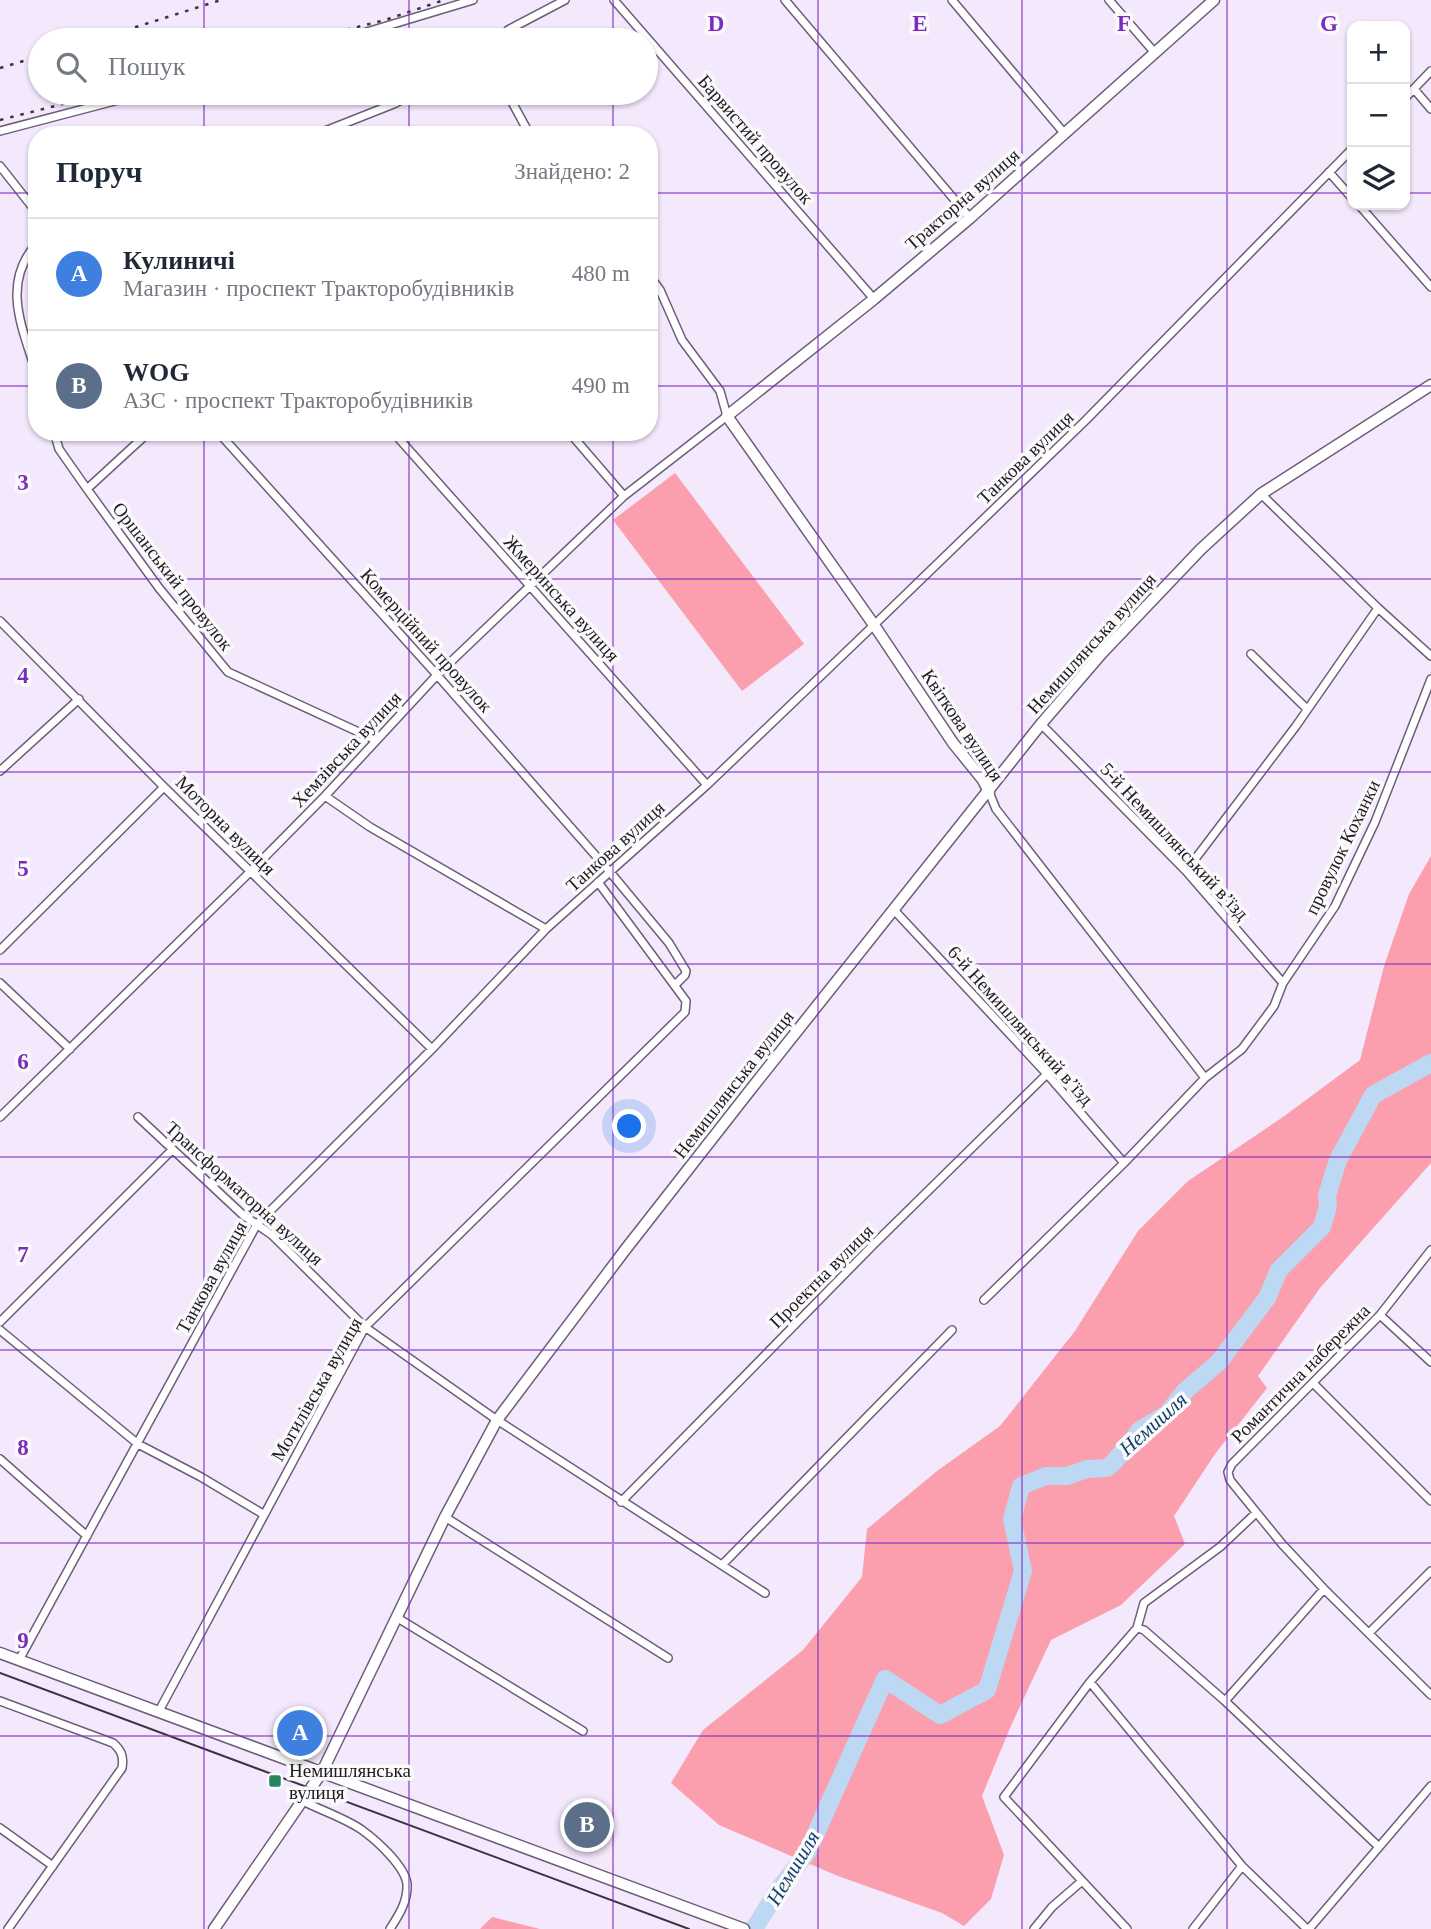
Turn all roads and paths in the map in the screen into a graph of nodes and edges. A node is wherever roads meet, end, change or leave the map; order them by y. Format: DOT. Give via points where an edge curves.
graph roads {
  1 [pos="473,0"];
  2 [pos="565,0"];
  3 [pos="614,0"];
  4 [pos="785,0"];
  5 [pos="952,0"];
  6 [pos="1110,0"];
  7 [pos="1213,0"];
  8 [pos="380,28"];
  9 [pos="512,28"];
  10 [pos="638,28"];
  11 [pos="658,51"];
  12 [pos="1156,53"];
  13 [pos="1431,71"];
  14 [pos="1414,89"];
  15 [pos="1410,93"];
  16 [pos="99,105"];
  17 [pos="391,105"];
  18 [pos="514,105"];
  19 [pos="1431,109"];
  20 [pos="337,126"];
  21 [pos="525,126"];
  22 [pos="0,131"];
  23 [pos="1064,133"];
  24 [pos="1347,154"];
  25 [pos="0,166"];
  26 [pos="1329,172"];
  27 [pos="1347,192"];
  28 [pos="28,202"];
  29 [pos="1363,210"];
  30 [pos="970,218"];
  31 [pos="28,256"];
  32 [pos="658,287"];
  33 [pos="1431,287"];
  34 [pos="874,299"];
  35 [pos="28,346"];
  36 [pos="1431,385"];
  37 [pos="727,416"];
  38 [pos="57,441"];
  39 [pos="139,441"];
  40 [pos="226,441"];
  41 [pos="401,441"];
  42 [pos="577,441"];
  43 [pos="87,489"];
  44 [pos="1261,494"];
  45 [pos="624,496"];
  46 [pos="531,586"];
  47 [pos="1378,608"];
  48 [pos="0,621"];
  49 [pos="874,625"];
  50 [pos="1251,653"];
  51 [pos="1431,656"];
  52 [pos="437,675"];
  53 [pos="1431,679"];
  54 [pos="79,699"];
  55 [pos="1307,709"];
  56 [pos="1041,724"];
  57 [pos="376,740"];
  58 [pos="0,771"];
  59 [pos="707,786"];
  60 [pos="164,787"];
  61 [pos="989,792"];
  62 [pos="325,796"];
  63 [pos="250,872"];
  64 [pos="610,872"];
  65 [pos="1186,872"];
  66 [pos="598,882"];
  67 [pos="894,910"];
  68 [pos="546,929"];
  69 [pos="0,950"];
  70 [pos="0,983"];
  71 [pos="1283,983"];
  72 [pos="675,985"];
  73 [pos="70,1049"];
  74 [pos="432,1049"];
  75 [pos="1047,1074"];
  76 [pos="1205,1078"];
  77 [pos="138,1116"];
  78 [pos="0,1117"];
  79 [pos="172,1150"];
  80 [pos="1124,1163"];
  81 [pos="257,1224"];
  82 [pos="1431,1250"];
  83 [pos="984,1300"];
  84 [pos="1380,1315"];
  85 [pos="0,1322"];
  86 [pos="365,1327"];
  87 [pos="0,1330"];
  88 [pos="952,1331"];
  89 [pos="1431,1362"];
  90 [pos="1313,1383"];
  91 [pos="497,1420"];
  92 [pos="138,1444"];
  93 [pos="0,1460"];
  94 [pos="1431,1501"];
  95 [pos="621,1502"];
  96 [pos="1256,1513"];
  97 [pos="263,1514"];
  98 [pos="445,1517"];
  99 [pos="87,1536"];
  100 [pos="722,1565"];
  101 [pos="1431,1571"];
  102 [pos="1324,1590"];
  103 [pos="765,1593"];
  104 [pos="396,1617"];
  105 [pos="1138,1628"];
  106 [pos="1369,1633"];
  107 [pos="0,1654"];
  108 [pos="668,1658"];
  109 [pos="19,1660"];
  110 [pos="1090,1682"];
  111 [pos="1431,1695"];
  112 [pos="0,1701"];
  113 [pos="1225,1702"];
  114 [pos="159,1711"];
  115 [pos="583,1731"];
  116 [pos="322,1772"];
  117 [pos="1431,1786"];
  118 [pos="303,1801"];
  119 [pos="0,1828"];
  120 [pos="1378,1846"];
  121 [pos="53,1866"];
  122 [pos="1242,1866"];
  123 [pos="1082,1881"];
  124 [pos="8,1929"];
  125 [pos="214,1929"];
  126 [pos="390,1929"];
  127 [pos="744,1929"];
  128 [pos="1034,1929"];
  129 [pos="1126,1929"];
  130 [pos="1193,1929"];
  131 [pos="1308,1929"];
  1 -- 8 [label="street"];
  2 -- 9 [label="street"];
  3 -- 10 [label="street, Барвистий провулок"];
  4 -- 30 [label="street"];
  5 -- 23 [label="street"];
  6 -- 12 [label="street"];
  7 -- 12 [label="street, Тракторна вулиця"];
  11 -- 34 [label="street, Барвистий провулок"];
  12 -- 23 [label="street, Тракторна вулиця"];
  13 -- 14 [label="street"];
  14 -- 15 [label="street"];
  14 -- 19 [label="street"];
  16 -- 22 [label="street"];
  17 -- 20 [label="street"];
  18 -- 21 [label="street"];
  23 -- 30 [label="street, Тракторна вулиця"];
  24 -- 26 [label="street, Танкова вулиця"];
  25 -- 28 [label="street"];
  26 -- 27 [label="street"];
  26 -- 49 [label="street, Танкова вулиця" via="1086,420"];
  29 -- 33 [label="street"];
  30 -- 34 [label="street, Тракторна вулиця"];
  31 -- 35 [label="street" via="19,269 16,288"];
  32 -- 37 [label="street" via="682,340 720,391"];
  34 -- 37 [label="street, Тракторна вулиця"];
  36 -- 44 [label="street, Немишлянська вулиця"];
  37 -- 45 [label="street, Хемзівська вулиця"];
  37 -- 49 [label="street, Квіткова вулиця"];
  38 -- 43 [label="street, Оршанський провулок"];
  39 -- 43 [label="street"];
  40 -- 52 [label="street, Комерційний провулок"];
  41 -- 46 [label="street, Жмеринська вулиця"];
  42 -- 45 [label="street"];
  43 -- 57 [label="street, Оршанський провулок" via="228,672"];
  44 -- 47 [label="street"];
  44 -- 56 [label="street, Немишлянська вулиця" via="1201,549"];
  45 -- 46 [label="street, Хемзівська вулиця"];
  46 -- 52 [label="street, Хемзівська вулиця"];
  46 -- 59 [label="street, Жмеринська вулиця"];
  47 -- 51 [label="street"];
  47 -- 55 [label="street"];
  48 -- 54 [label="street, Моторна вулиця"];
  49 -- 59 [label="street, Танкова вулиця"];
  49 -- 61 [label="street, Квіткова вулиця"];
  50 -- 55 [label="street"];
  52 -- 57 [label="street, Хемзівська вулиця"];
  52 -- 64 [label="street, Комерційний провулок"];
  53 -- 71 [label="street, провулок Коханки" via="1375,822 1335,906"];
  54 -- 58 [label="street"];
  54 -- 60 [label="street, Моторна вулиця"];
  55 -- 65 [label="street"];
  56 -- 61 [label="street, Немишлянська вулиця"];
  56 -- 65 [label="street, 5-й Немишлянський в’їзд"];
  57 -- 62 [label="street, Хемзівська вулиця"];
  59 -- 64 [label="street, Танкова вулиця"];
  60 -- 63 [label="street, Моторна вулиця"];
  60 -- 69 [label="street"];
  61 -- 67 [label="street, Немишлянська вулиця"];
  61 -- 76 [label="street, Квіткова вулиця" via="996,809"];
  62 -- 63 [label="street, Хемзівська вулиця"];
  62 -- 68 [label="street"];
  63 -- 73 [label="street, Хемзівська вулиця"];
  63 -- 74 [label="street, Моторна вулиця"];
  64 -- 66 [label="street, Танкова вулиця"];
  64 -- 72 [label="street, Комерційний провулок" via="680,959 686,971"];
  65 -- 71 [label="street, 5-й Немишлянський в’їзд"];
  66 -- 68 [label="street, Танкова вулиця"];
  66 -- 72 [label="street"];
  67 -- 75 [label="street, 6-й Немишлянський в’їзд"];
  67 -- 91 [label="street, Немишлянська вулиця"];
  68 -- 74 [label="street, Танкова вулиця"];
  70 -- 73 [label="street"];
  71 -- 76 [label="street, провулок Коханки" via="1275,1006 1242,1049"];
  72 -- 86 [label="street, Могилівська вулиця" via="686,1002 685,1012"];
  73 -- 78 [label="street, Хемзівська вулиця"];
  74 -- 81 [label="street, Танкова вулиця"];
  75 -- 80 [label="street, 6-й Немишлянський в’їзд"];
  75 -- 95 [label="street, Проектна вулиця"];
  76 -- 80 [label="street, провулок Коханки"];
  77 -- 79 [label="street, Трансформаторна вулиця"];
  79 -- 81 [label="street, Трансформаторна вулиця"];
  79 -- 85 [label="street"];
  80 -- 83 [label="street, провулок Коханки"];
  81 -- 86 [label="street, Трансформаторна вулиця"];
  81 -- 92 [label="street, Танкова вулиця"];
  82 -- 84 [label="street, Романтична набережна"];
  84 -- 89 [label="street"];
  84 -- 90 [label="street, Романтична набережна"];
  86 -- 91 [label="street, Трансформаторна вулиця"];
  86 -- 97 [label="street, Могилівська вулиця"];
  87 -- 92 [label="street"];
  88 -- 100 [label="street"];
  90 -- 94 [label="street"];
  90 -- 96 [label="street, Романтична набережна" via="1228,1472"];
  91 -- 95 [label="street, Трансформаторна вулиця"];
  91 -- 98 [label="street, Немишлянська вулиця"];
  92 -- 97 [label="street"];
  92 -- 99 [label="street, Танкова вулиця"];
  93 -- 99 [label="street"];
  95 -- 100 [label="street, Трансформаторна вулиця"];
  96 -- 102 [label="street"];
  96 -- 105 [label="street" via="1220,1547 1144,1603"];
  97 -- 114 [label="street, Могилівська вулиця"];
  98 -- 104 [label="street, Немишлянська вулиця"];
  98 -- 108 [label="street"];
  99 -- 109 [label="street, Танкова вулиця"];
  100 -- 103 [label="street, Трансформаторна вулиця"];
  101 -- 106 [label="street"];
  102 -- 106 [label="street"];
  102 -- 113 [label="street"];
  104 -- 115 [label="street"];
  104 -- 116 [label="street, Немишлянська вулиця"];
  105 -- 110 [label="street"];
  105 -- 113 [label="street"];
  106 -- 111 [label="street"];
  107 -- 109 [label="street"];
  109 -- 114 [label="street"];
  110 -- 122 [label="street"];
  110 -- 123 [label="street" via="1004,1797"];
  112 -- 121 [label="street" via="113,1743 122,1754 122,1768"];
  113 -- 120 [label="street"];
  114 -- 116 [label="street"];
  116 -- 118 [label="street, Немишлянська вулиця"];
  116 -- 127 [label="street"];
  117 -- 120 [label="street"];
  118 -- 125 [label="street, Немишлянська вулиця"];
  118 -- 126 [label="street" via="362,1830 396,1862 407,1883 401,1912"];
  119 -- 121 [label="street"];
  120 -- 131 [label="street"];
  121 -- 124 [label="street"];
  122 -- 130 [label="street"];
  122 -- 131 [label="street"];
  123 -- 128 [label="street"];
  123 -- 129 [label="street"];
}
